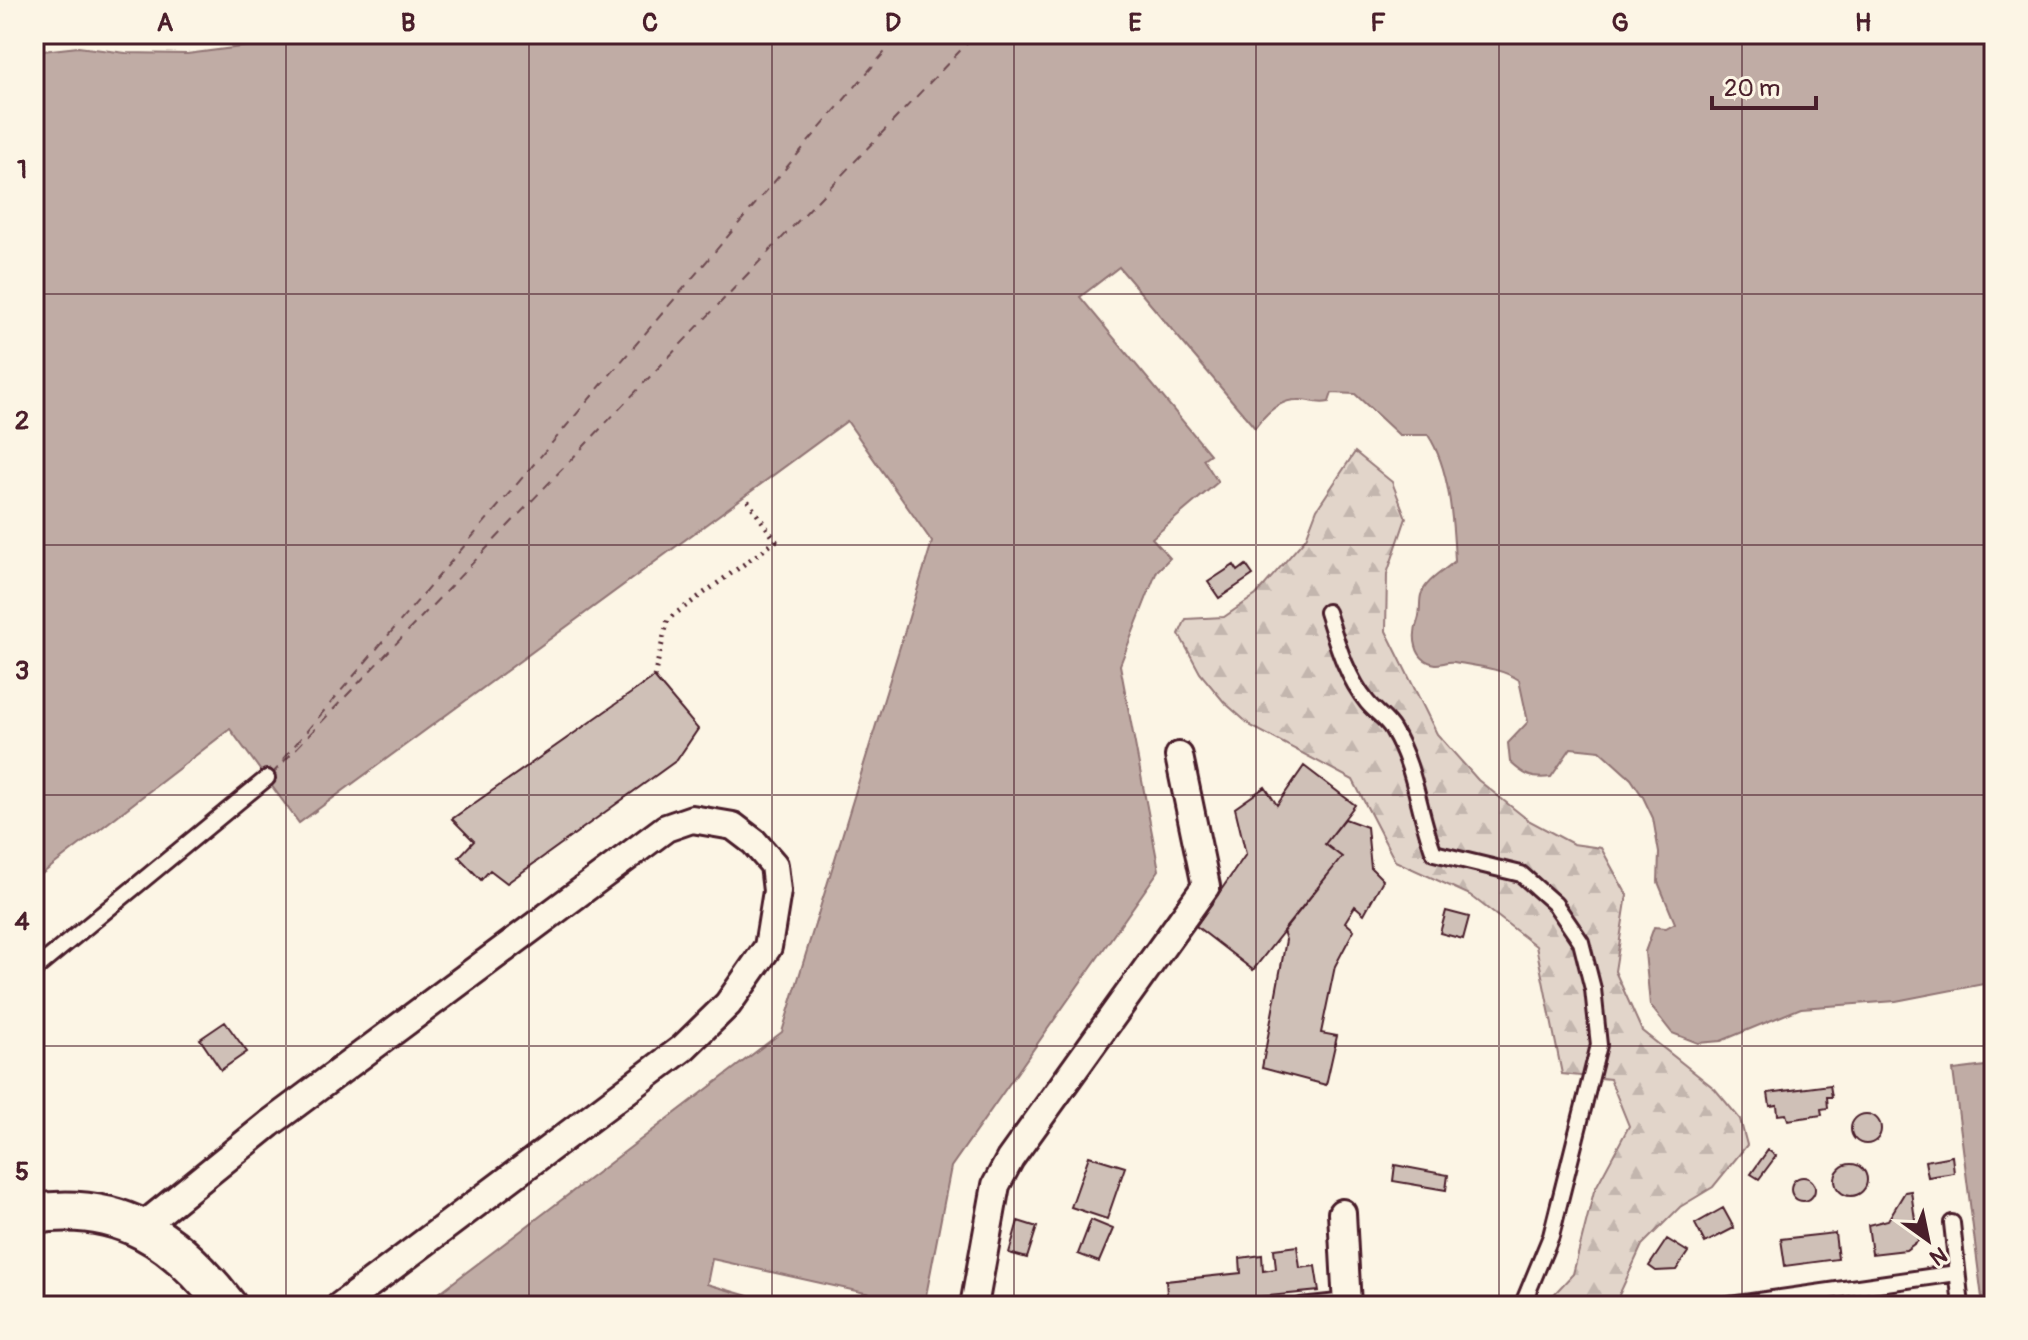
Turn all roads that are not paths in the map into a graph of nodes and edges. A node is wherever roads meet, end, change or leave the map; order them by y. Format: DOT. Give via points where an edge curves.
graph roads {
  1 [pos="1327,612"];
  2 [pos="1179,756"];
  3 [pos="267,778"];
  4 [pos="34,970"];
  5 [pos="1342,1213"];
  6 [pos="34,1214"];
  7 [pos="1952,1223"];
  8 [pos="143,1226"];
  9 [pos="1957,1273"];
  10 [pos="1347,1303"];
  11 [pos="227,1306"];
  12 [pos="340,1306"];
  13 [pos="974,1306"];
  14 [pos="1301,1306"];
  15 [pos="1522,1306"];
  16 [pos="1723,1306"];
  17 [pos="1961,1306"];
  1 -- 15 [label="lane" via="1347,669 1367,702 1392,728 1417,783 1420,817 1434,853 1521,874 1555,904 1581,942 1599,1045 1551,1236"];
  2 -- 13 [label="street" via="1206,886 1010,1159 996,1185"];
  3 -- 4 [label="lane"];
  5 -- 10 [label="street"];
  6 -- 8 [label="street" via="69,1209"];
  7 -- 9 [label="lane"];
  8 -- 11 [label="street" via="189,1262"];
  8 -- 12 [label="street" via="269,1124 666,828 692,819 733,826 754,842 774,865 777,891 768,947 728,1004 683,1048"];
  9 -- 16 [label="lane"];
  9 -- 17 [label="lane"];
  10 -- 14 [label="lane"];
}
